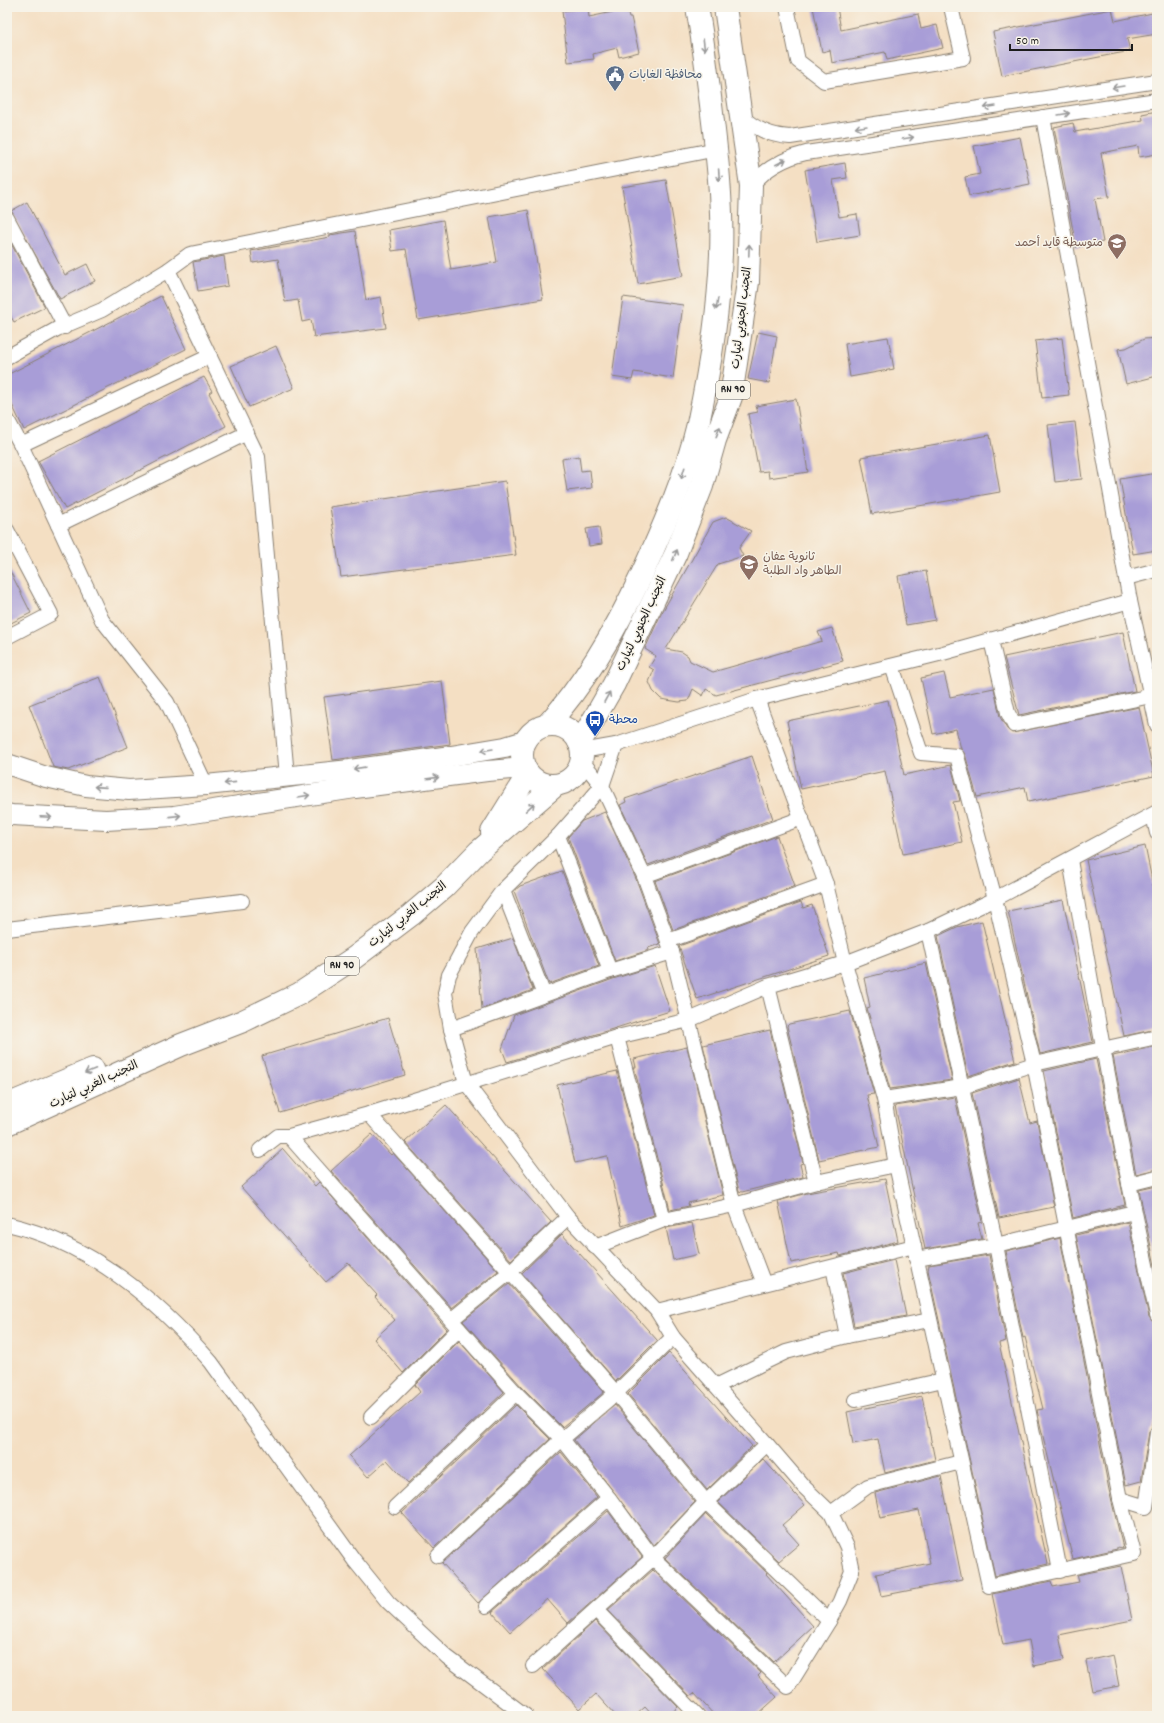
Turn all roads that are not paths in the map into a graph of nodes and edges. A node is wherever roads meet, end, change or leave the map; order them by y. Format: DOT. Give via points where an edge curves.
graph roads {
  1 [pos="697,7"];
  2 [pos="725,7"];
  3 [pos="787,7"];
  4 [pos="951,7"];
  5 [pos="1157,81"];
  6 [pos="1157,100"];
  7 [pos="740,115"];
  8 [pos="1043,117"];
  9 [pos="717,149"];
  10 [pos="751,186"];
  11 [pos="7,218"];
  12 [pos="168,270"];
  13 [pos="65,327"];
  14 [pos="7,356"];
  15 [pos="210,356"];
  16 [pos="7,419"];
  17 [pos="247,433"];
  18 [pos="21,445"];
  19 [pos="58,525"];
  20 [pos="7,530"];
  21 [pos="1157,570"];
  22 [pos="1126,578"];
  23 [pos="1130,601"];
  24 [pos="9,631"];
  25 [pos="991,640"];
  26 [pos="892,666"];
  27 [pos="1151,696"];
  28 [pos="757,699"];
  29 [pos="547,725"];
  30 [pos="1157,725"];
  31 [pos="525,741"];
  32 [pos="616,745"];
  33 [pos="581,751"];
  34 [pos="7,764"];
  35 [pos="527,771"];
  36 [pos="287,776"];
  37 [pos="206,785"];
  38 [pos="556,785"];
  39 [pos="602,786"];
  40 [pos="7,814"];
  41 [pos="1155,814"];
  42 [pos="802,818"];
  43 [pos="1157,833"];
  44 [pos="558,836"];
  45 [pos="479,851"];
  46 [pos="1070,860"];
  47 [pos="644,876"];
  48 [pos="826,884"];
  49 [pos="503,890"];
  50 [pos="995,899"];
  51 [pos="242,901"];
  52 [pos="7,929"];
  53 [pos="928,931"];
  54 [pos="670,946"];
  55 [pos="845,963"];
  56 [pos="610,971"];
  57 [pos="768,986"];
  58 [pos="544,995"];
  59 [pos="689,1020"];
  60 [pos="451,1029"];
  61 [pos="617,1037"];
  62 [pos="1157,1037"];
  63 [pos="181,1045"];
  64 [pos="1103,1050"];
  65 [pos="1034,1064"];
  66 [pos="466,1083"];
  67 [pos="962,1087"];
  68 [pos="884,1099"];
  69 [pos="7,1105"];
  70 [pos="369,1114"];
  71 [pos="7,1124"];
  72 [pos="289,1136"];
  73 [pos="260,1150"];
  74 [pos="896,1165"];
  75 [pos="1157,1177"];
  76 [pos="816,1182"];
  77 [pos="1129,1184"];
  78 [pos="734,1205"];
  79 [pos="1134,1212"];
  80 [pos="568,1217"];
  81 [pos="664,1220"];
  82 [pos="7,1224"];
  83 [pos="1066,1228"];
  84 [pos="996,1245"];
  85 [pos="596,1247"];
  86 [pos="915,1253"];
  87 [pos="833,1267"];
  88 [pos="510,1272"];
  89 [pos="764,1284"];
  90 [pos="657,1311"];
  91 [pos="1157,1315"];
  92 [pos="930,1320"];
  93 [pos="455,1325"];
  94 [pos="847,1336"];
  95 [pos="673,1337"];
  96 [pos="943,1380"];
  97 [pos="716,1386"];
  98 [pos="516,1393"];
  99 [pos="616,1393"];
  100 [pos="855,1400"];
  101 [pos="371,1417"];
  102 [pos="1157,1433"];
  103 [pos="562,1439"];
  104 [pos="766,1444"];
  105 [pos="961,1462"];
  106 [pos="609,1498"];
  107 [pos="1120,1499"];
  108 [pos="706,1502"];
  109 [pos="395,1507"];
  110 [pos="1152,1508"];
  111 [pos="831,1513"];
  112 [pos="438,1556"];
  113 [pos="653,1558"];
  114 [pos="1060,1571"];
  115 [pos="486,1606"];
  116 [pos="596,1610"];
  117 [pos="829,1621"];
  118 [pos="533,1666"];
  119 [pos="526,1716"];
  120 [pos="698,1716"];
  1 -- 9 [label="highway, التجنب الجنوبي لتيارت / RN 90, one-way"];
  2 -- 7 [label="highway, التجنب الجنوبي لتيارت / RN 90"];
  3 -- 4 [label="street" via="798,61 824,81 963,58"];
  5 -- 7 [label="street, one-way" via="790,137 763,132"];
  8 -- 6 [label="street, one-way"];
  7 -- 10 [label="highway, التجنب الجنوبي لتيارت / RN 90"];
  10 -- 8 [label="street, one-way" via="772,167 797,155"];
  8 -- 22 [label="street"];
  9 -- 12 [label="street" via="190,254"];
  9 -- 29 [label="highway, التجنب الجنوبي لتيارت / RN 90, one-way" via="721,252 718,296 698,425 679,484 624,612 586,675 563,708"];
  33 -- 10 [label="highway, التجنب الجنوبي لتيارت / RN 90, one-way" via="587,731 614,684 676,553 702,486 731,397 748,282"];
  11 -- 13 [label="street"];
  12 -- 13 [label="street" via="102,310"];
  12 -- 15 [label="street"];
  13 -- 14 [label="street"];
  15 -- 17 [label="street"];
  15 -- 18 [label="street"];
  16 -- 18 [label="street"];
  17 -- 19 [label="street"];
  17 -- 36 [label="street" via="258,457"];
  18 -- 19 [label="street"];
  19 -- 37 [label="street" via="102,620 167,702"];
  20 -- 24 [label="street" via="51,614"];
  21 -- 22 [label="street"];
  22 -- 23 [label="street"];
  23 -- 25 [label="street"];
  23 -- 27 [label="street"];
  25 -- 26 [label="street"];
  25 -- 27 [label="street" via="1008,713 1014,725"];
  26 -- 28 [label="street"];
  26 -- 50 [label="street" via="921,753 957,756"];
  27 -- 30 [label="street"];
  28 -- 32 [label="street"];
  28 -- 42 [label="street"];
  29 -- 31 [label="highway" via="531,734"];
  29 -- 33 [label="highway" via="569,730"];
  31 -- 35 [label="highway" via="522,760"];
  31 -- 36 [label="street, one-way" via="451,756"];
  32 -- 33 [label="street"];
  32 -- 39 [label="street"];
  33 -- 38 [label="highway" via="579,769 573,777"];
  33 -- 39 [label="street"];
  37 -- 34 [label="street, one-way" via="129,790 86,786 46,777"];
  35 -- 38 [label="highway" via="541,783"];
  40 -- 35 [label="street, one-way" via="106,820 174,816 487,771"];
  35 -- 45 [label="highway, التجنب الغربي لتيارت / RN 90"];
  36 -- 37 [label="street, one-way"];
  45 -- 38 [label="highway, التجنب الغربي لتيارت / RN 90, one-way"];
  39 -- 44 [label="street"];
  39 -- 47 [label="street"];
  41 -- 43 [label="street"];
  41 -- 46 [label="street"];
  42 -- 47 [label="street"];
  42 -- 48 [label="street"];
  44 -- 49 [label="street"];
  44 -- 56 [label="street"];
  45 -- 63 [label="highway, التجنب الغربي لتيارت / RN 90" via="444,887 411,915 312,986 242,1021"];
  46 -- 50 [label="street"];
  46 -- 64 [label="street"];
  47 -- 54 [label="street"];
  48 -- 54 [label="street"];
  48 -- 55 [label="street"];
  49 -- 58 [label="street"];
  49 -- 60 [label="street" via="472,932 449,975 445,993"];
  50 -- 53 [label="street"];
  50 -- 65 [label="street"];
  51 -- 52 [label="street"];
  53 -- 55 [label="street"];
  53 -- 67 [label="street"];
  54 -- 56 [label="street"];
  54 -- 59 [label="street"];
  55 -- 57 [label="street"];
  55 -- 68 [label="street"];
  56 -- 58 [label="street"];
  57 -- 59 [label="street"];
  57 -- 76 [label="street"];
  58 -- 60 [label="street"];
  59 -- 61 [label="street"];
  59 -- 78 [label="street"];
  60 -- 66 [label="street"];
  61 -- 66 [label="street"];
  61 -- 81 [label="street"];
  62 -- 64 [label="street"];
  63 -- 69 [label="highway, التجنب الغربي لتيارت / RN 90, one-way" via="97,1068"];
  63 -- 71 [label="highway, التجنب الغربي لتيارت / RN 90"];
  64 -- 65 [label="street"];
  64 -- 77 [label="street"];
  65 -- 67 [label="street"];
  65 -- 83 [label="street"];
  66 -- 70 [label="street"];
  66 -- 80 [label="street"];
  67 -- 68 [label="street"];
  67 -- 84 [label="street"];
  68 -- 74 [label="street"];
  70 -- 72 [label="street"];
  70 -- 88 [label="street"];
  72 -- 73 [label="street" via="278,1136"];
  72 -- 93 [label="street"];
  74 -- 76 [label="street"];
  74 -- 86 [label="street"];
  75 -- 77 [label="street"];
  76 -- 78 [label="street"];
  77 -- 79 [label="street"];
  78 -- 81 [label="street"];
  78 -- 89 [label="street"];
  79 -- 83 [label="street"];
  79 -- 91 [label="street"];
  80 -- 85 [label="street"];
  80 -- 88 [label="street"];
  81 -- 85 [label="street"];
  82 -- 119 [label="street" via="36,1232 76,1249 127,1281 157,1306 211,1362 354,1560 388,1602 447,1657"];
  83 -- 84 [label="street"];
  83 -- 107 [label="street"];
  84 -- 86 [label="street"];
  84 -- 114 [label="street"];
  85 -- 90 [label="street"];
  86 -- 87 [label="street"];
  86 -- 92 [label="street"];
  87 -- 89 [label="street"];
  87 -- 94 [label="street"];
  88 -- 93 [label="street"];
  88 -- 99 [label="street"];
  89 -- 90 [label="street"];
  90 -- 95 [label="street"];
  92 -- 94 [label="street"];
  92 -- 96 [label="street"];
  93 -- 98 [label="street"];
  93 -- 101 [label="street"];
  94 -- 97 [label="street" via="786,1352"];
  95 -- 97 [label="street"];
  95 -- 99 [label="street"];
  96 -- 100 [label="street"];
  96 -- 105 [label="street"];
  97 -- 104 [label="street"];
  98 -- 103 [label="street"];
  98 -- 109 [label="street"];
  99 -- 103 [label="street"];
  99 -- 108 [label="street"];
  102 -- 110 [label="street"];
  103 -- 106 [label="street"];
  103 -- 112 [label="street"];
  104 -- 108 [label="street"];
  104 -- 111 [label="street" via="804,1488"];
  105 -- 111 [label="street" via="868,1486"];
  105 -- 114 [label="street" via="989,1586"];
  106 -- 113 [label="street"];
  106 -- 115 [label="street"];
  107 -- 110 [label="street"];
  107 -- 114 [label="street" via="1134,1554"];
  108 -- 113 [label="street"];
  108 -- 117 [label="street"];
  111 -- 117 [label="street" via="847,1547 852,1571"];
  113 -- 116 [label="street"];
  113 -- 117 [label="street" via="788,1687"];
  116 -- 118 [label="street"];
  116 -- 120 [label="street"];
}
